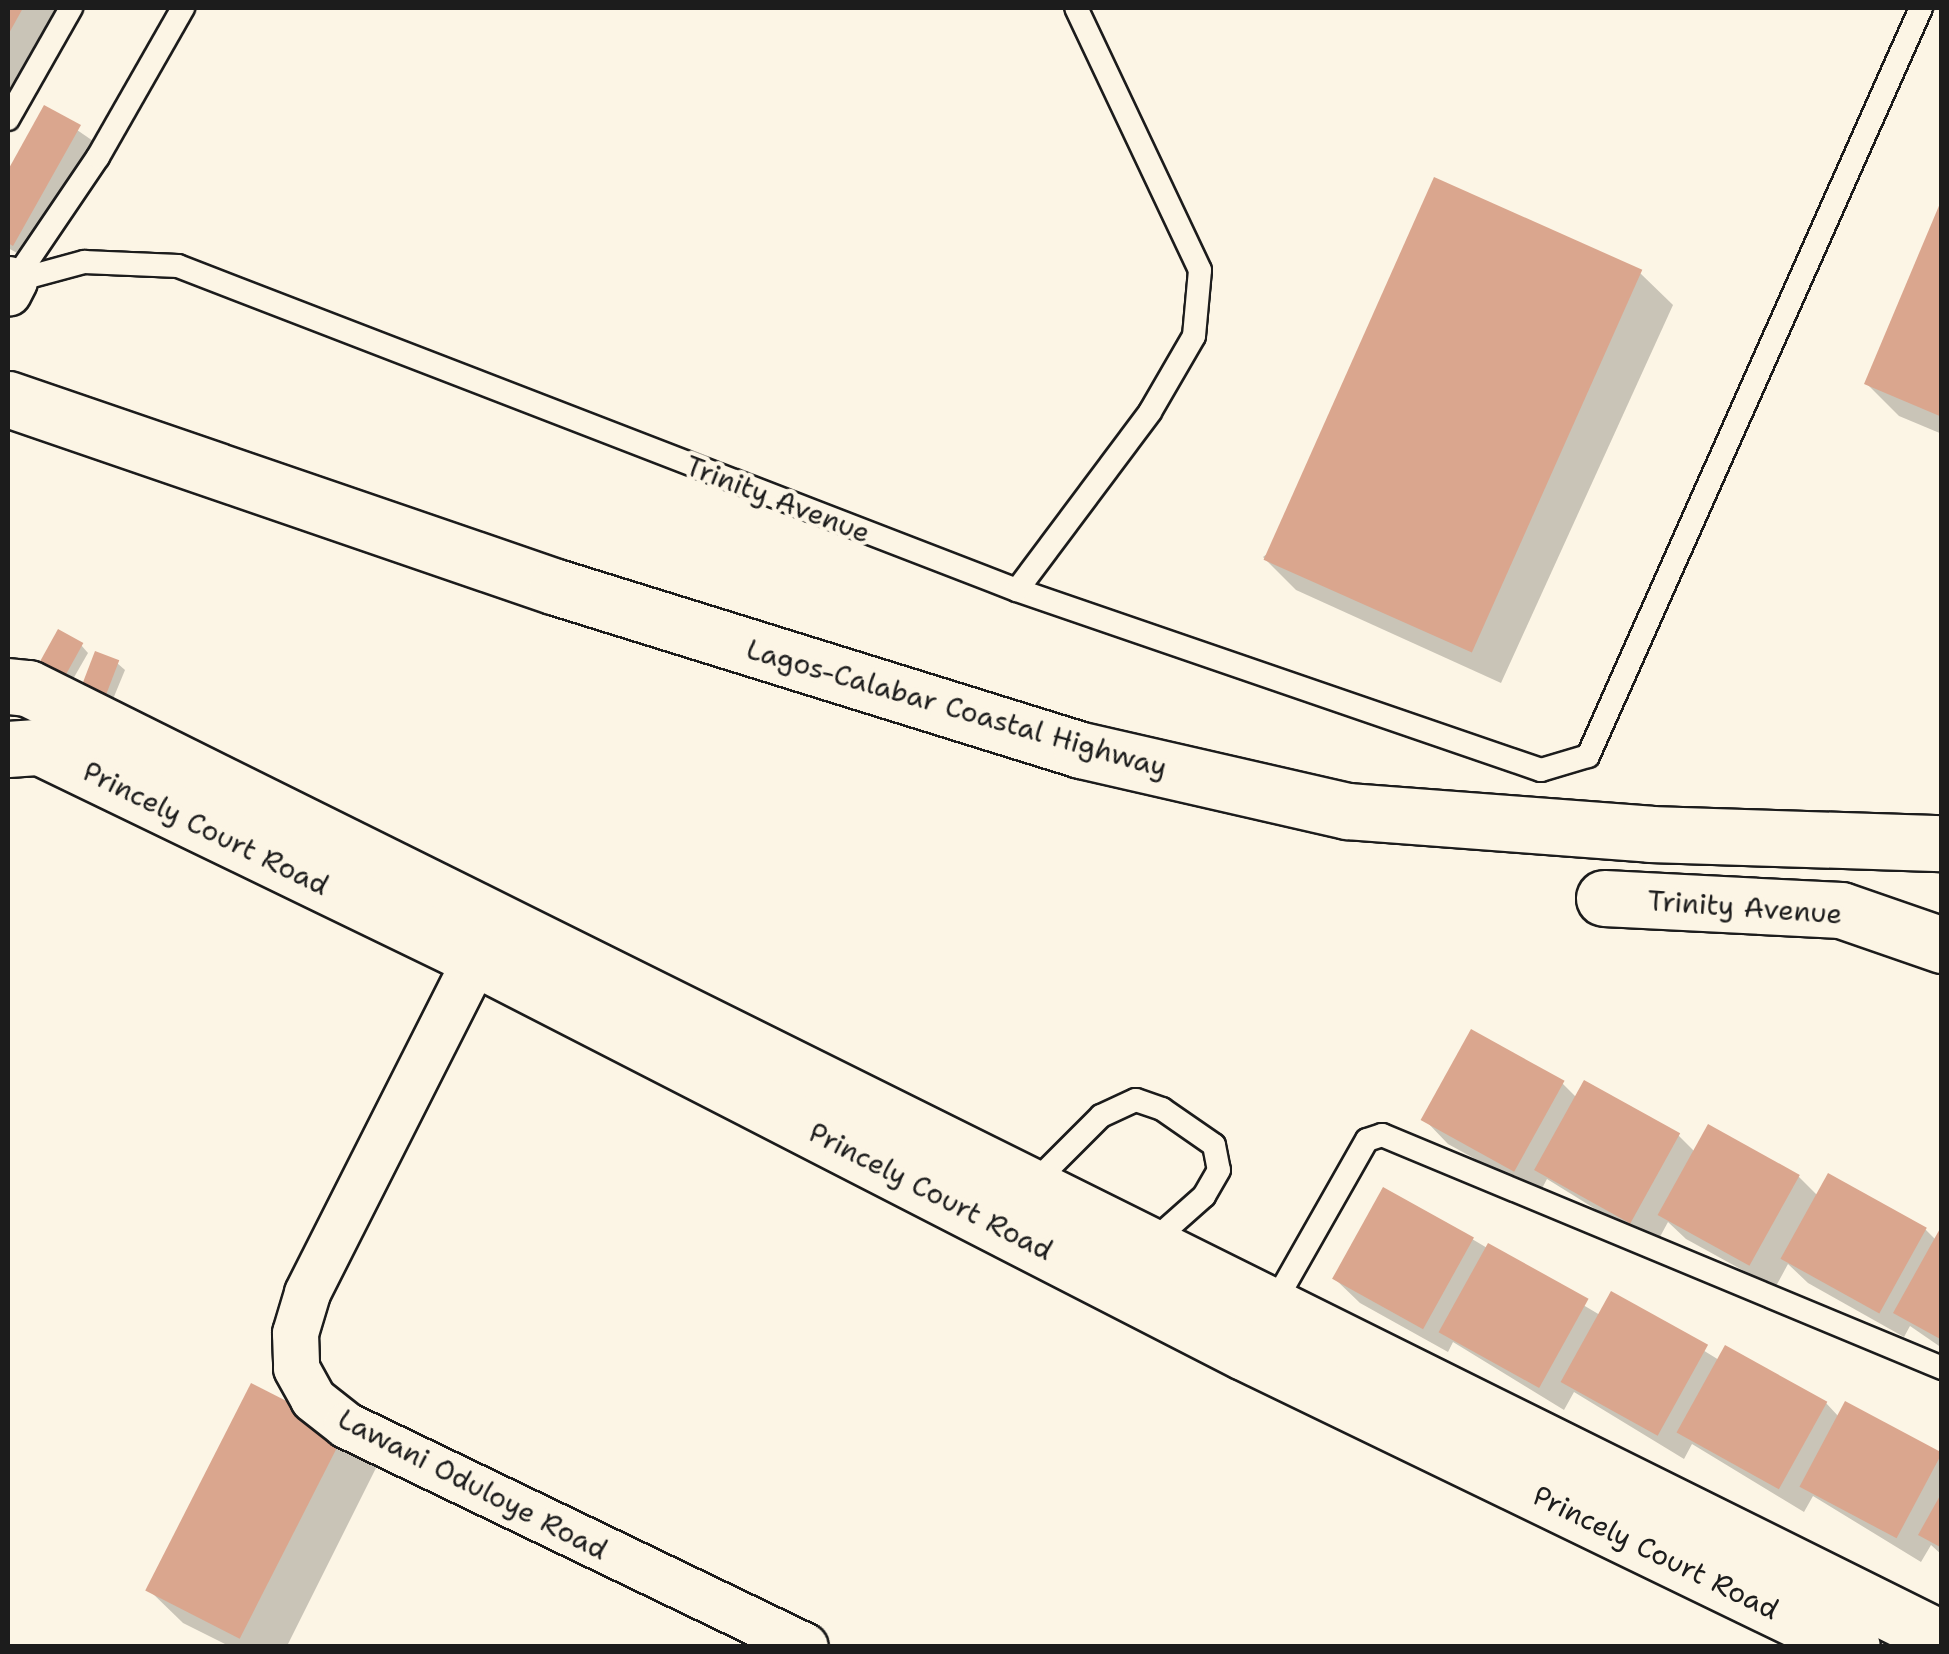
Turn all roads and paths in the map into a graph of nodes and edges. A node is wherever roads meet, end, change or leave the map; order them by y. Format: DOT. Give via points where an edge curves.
graph roads {
  1 [pos="70,8"];
  2 [pos="183,8"];
  3 [pos="1076,8"];
  4 [pos="1920,8"];
  5 [pos="8,119"];
  6 [pos="10,284"];
  7 [pos="8,399"];
  8 [pos="1017,590"];
  9 [pos="8,686"];
  10 [pos="8,749"];
  11 [pos="1942,844"];
  12 [pos="1604,898"];
  13 [pos="1942,945"];
  14 [pos="476,958"];
  15 [pos="1030,1186"];
  16 [pos="1147,1246"];
  17 [pos="1270,1310"];
  18 [pos="1942,1368"];
  19 [pos="1942,1639"];
  20 [pos="796,1644"];
  21 [pos="1852,1646"];
  1 -- 5 [label="lane"];
  2 -- 6 [label="lane" via="98,157"];
  3 -- 8 [label="lane" via="1200,270 1194,336 1150,412"];
  4 -- 8 [label="lane, Trinity Avenue" via="1588,756 1541,770"];
  6 -- 8 [label="lane, Trinity Avenue" via="84,262 178,266"];
  7 -- 11 [label="main road, Lagos-Calabar Coastal Highway" via="556,586 1081,750 1252,790 1366,813 1650,834"];
  9 -- 15 [label="main road" via="28,688"];
  10 -- 14 [label="main road, Princely Court Road" via="40,747"];
  12 -- 13 [label="main road, Trinity Avenue" via="1842,910"];
  14 -- 20 [label="street, Lawani Oduloye Road" via="307,1293 296,1333 296,1368 313,1399 346,1425"];
  14 -- 21 [label="main road, Princely Court Road" via="1244,1352"];
  15 -- 16 [label="main road"];
  15 -- 16 [label="lane" via="1101,1116 1136,1100 1162,1110 1214,1145 1219,1170 1204,1196"];
  16 -- 17 [label="main road"];
  17 -- 18 [label="lane" via="1367,1140 1382,1135"];
  17 -- 19 [label="main road"];
}
